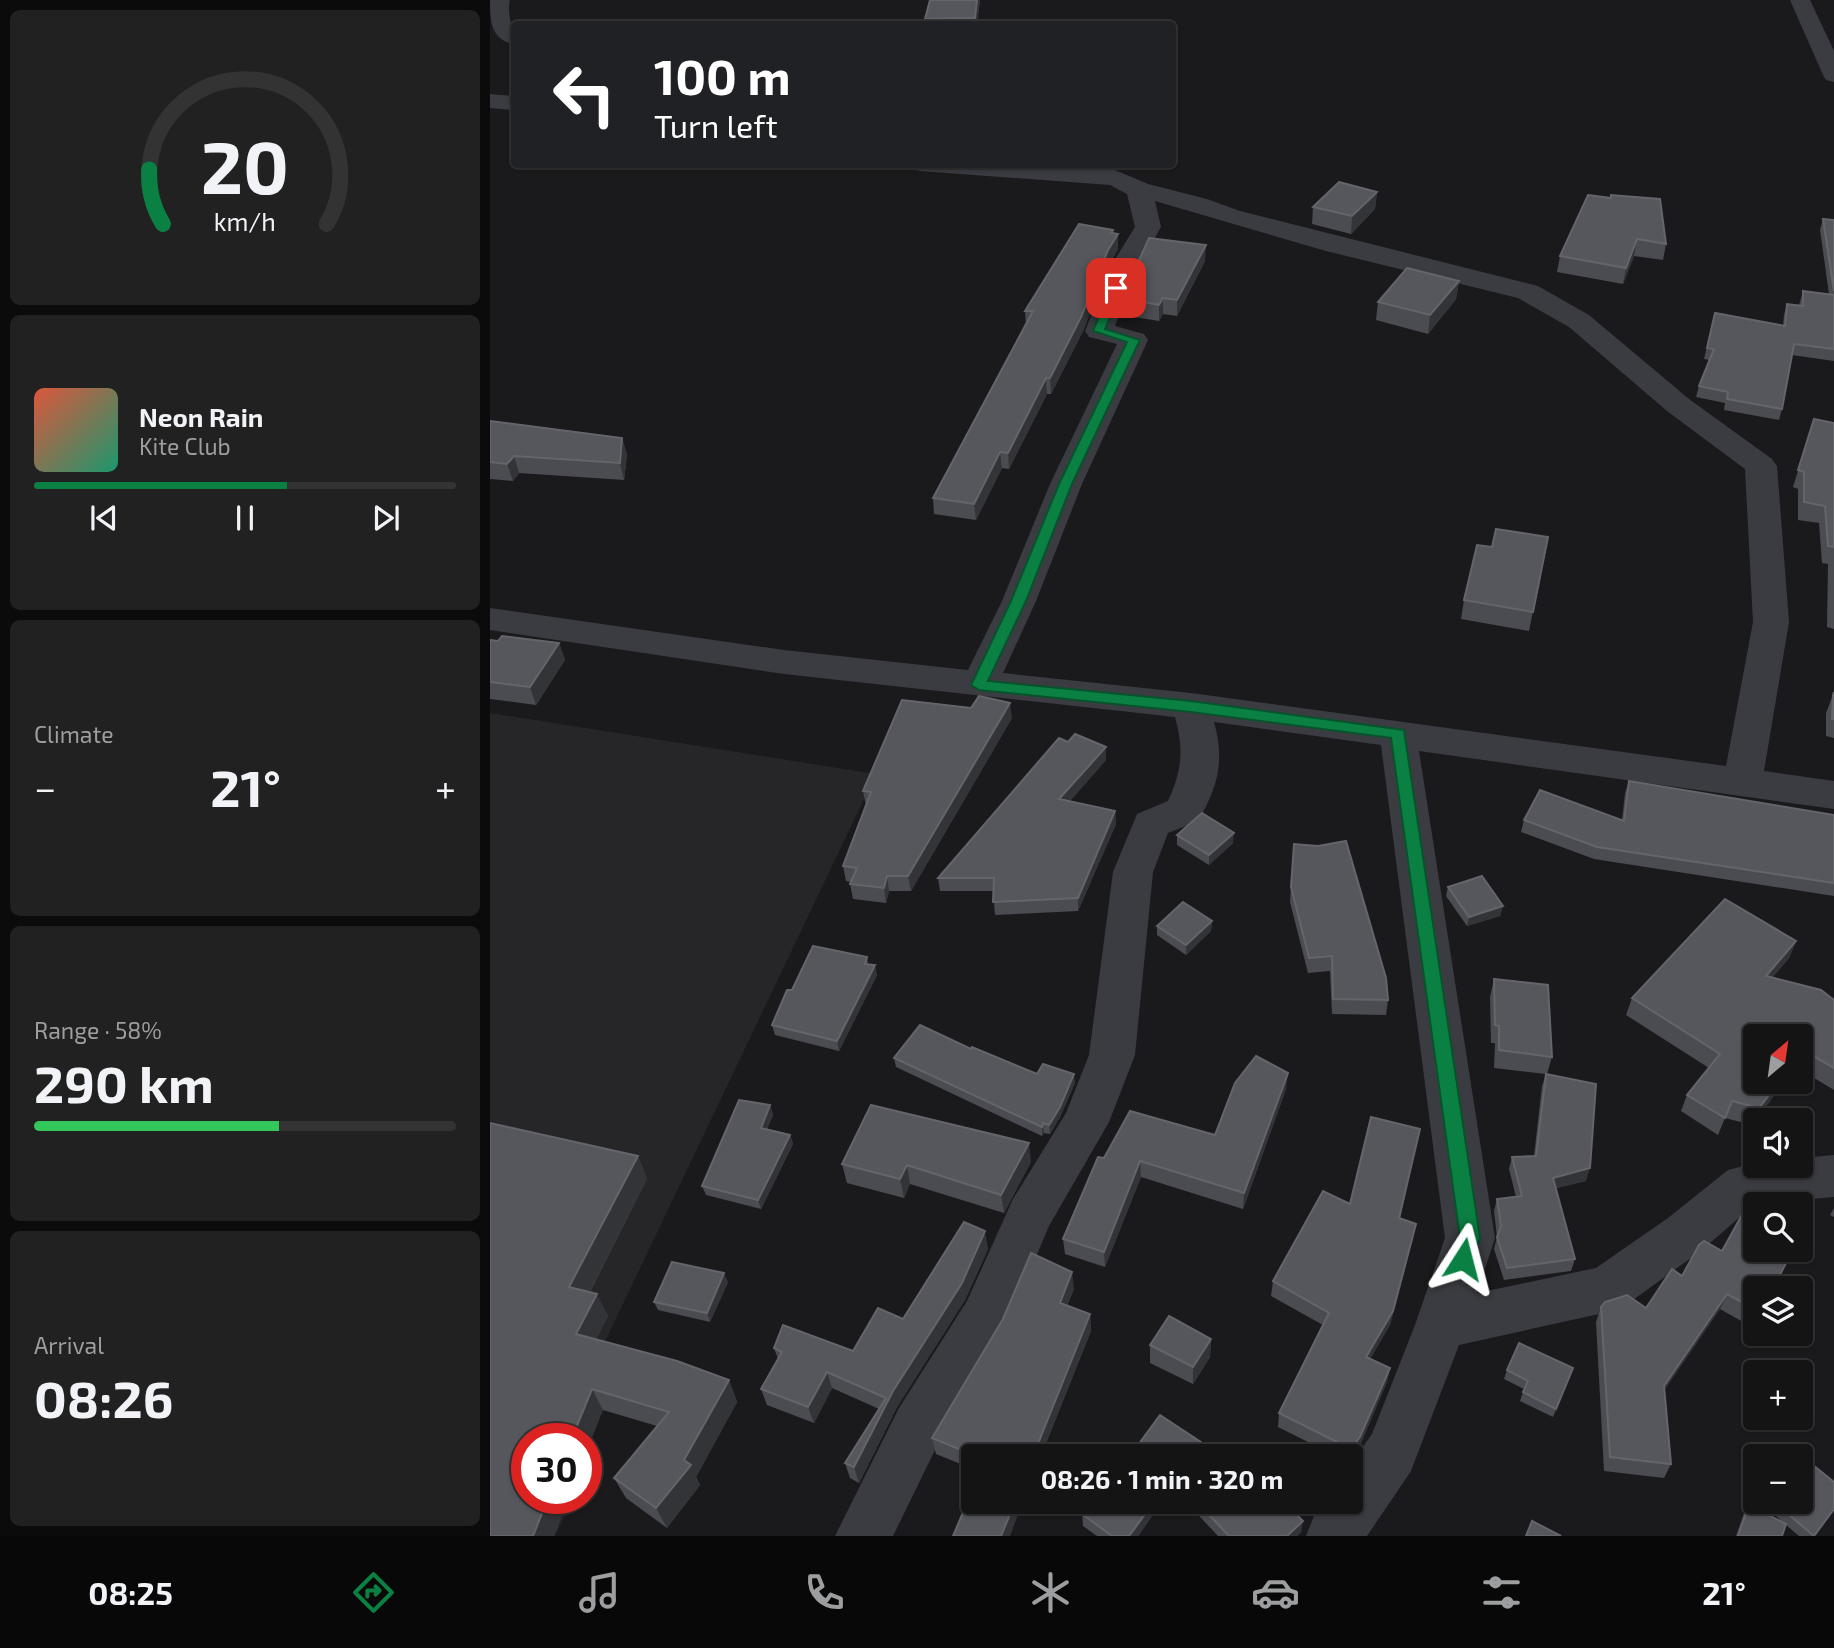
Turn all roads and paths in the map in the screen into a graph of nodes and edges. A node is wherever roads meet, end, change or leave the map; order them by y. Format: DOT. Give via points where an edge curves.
graph roads {
  1 [pos="500,0"];
  2 [pos="1804,9"];
  3 [pos="1834,21"];
  4 [pos="511,37"];
  5 [pos="1834,75"];
  6 [pos="490,101"];
  7 [pos="511,103"];
  8 [pos="976,168"];
  9 [pos="1139,190"];
  10 [pos="490,619"];
  11 [pos="979,685"];
  12 [pos="1191,706"];
  13 [pos="1398,734"];
  14 [pos="1742,781"];
  15 [pos="1834,795"];
  16 [pos="1834,1176"];
  17 [pos="1441,1325"];
  18 [pos="863,1536"];
  19 [pos="1334,1536"];
  1 -- 4 [label="street" via="496,10"];
  2 -- 3 [label="street"];
  2 -- 5 [label="street"];
  6 -- 7 [label="street"];
  8 -- 9 [label="street" via="1115,178"];
  9 -- 11 [label="street" via="1147,227 1125,266 1099,331 1134,340"];
  9 -- 14 [label="street" via="1528,292 1579,321 1678,405 1761,466 1771,622"];
  10 -- 11 [label="street"];
  11 -- 12 [label="street"];
  12 -- 13 [label="street"];
  12 -- 18 [label="street" via="1203,749 1202,769 1184,811 1151,824 1133,872 1112,1055 1086,1122 1030,1214 985,1318 918,1427"];
  13 -- 14 [label="street"];
  13 -- 17 [label="street" via="1470,1238"];
  14 -- 15 [label="street"];
  16 -- 17 [label="street" via="1745,1185 1608,1289"];
  17 -- 19 [label="street" via="1392,1452"];
}
